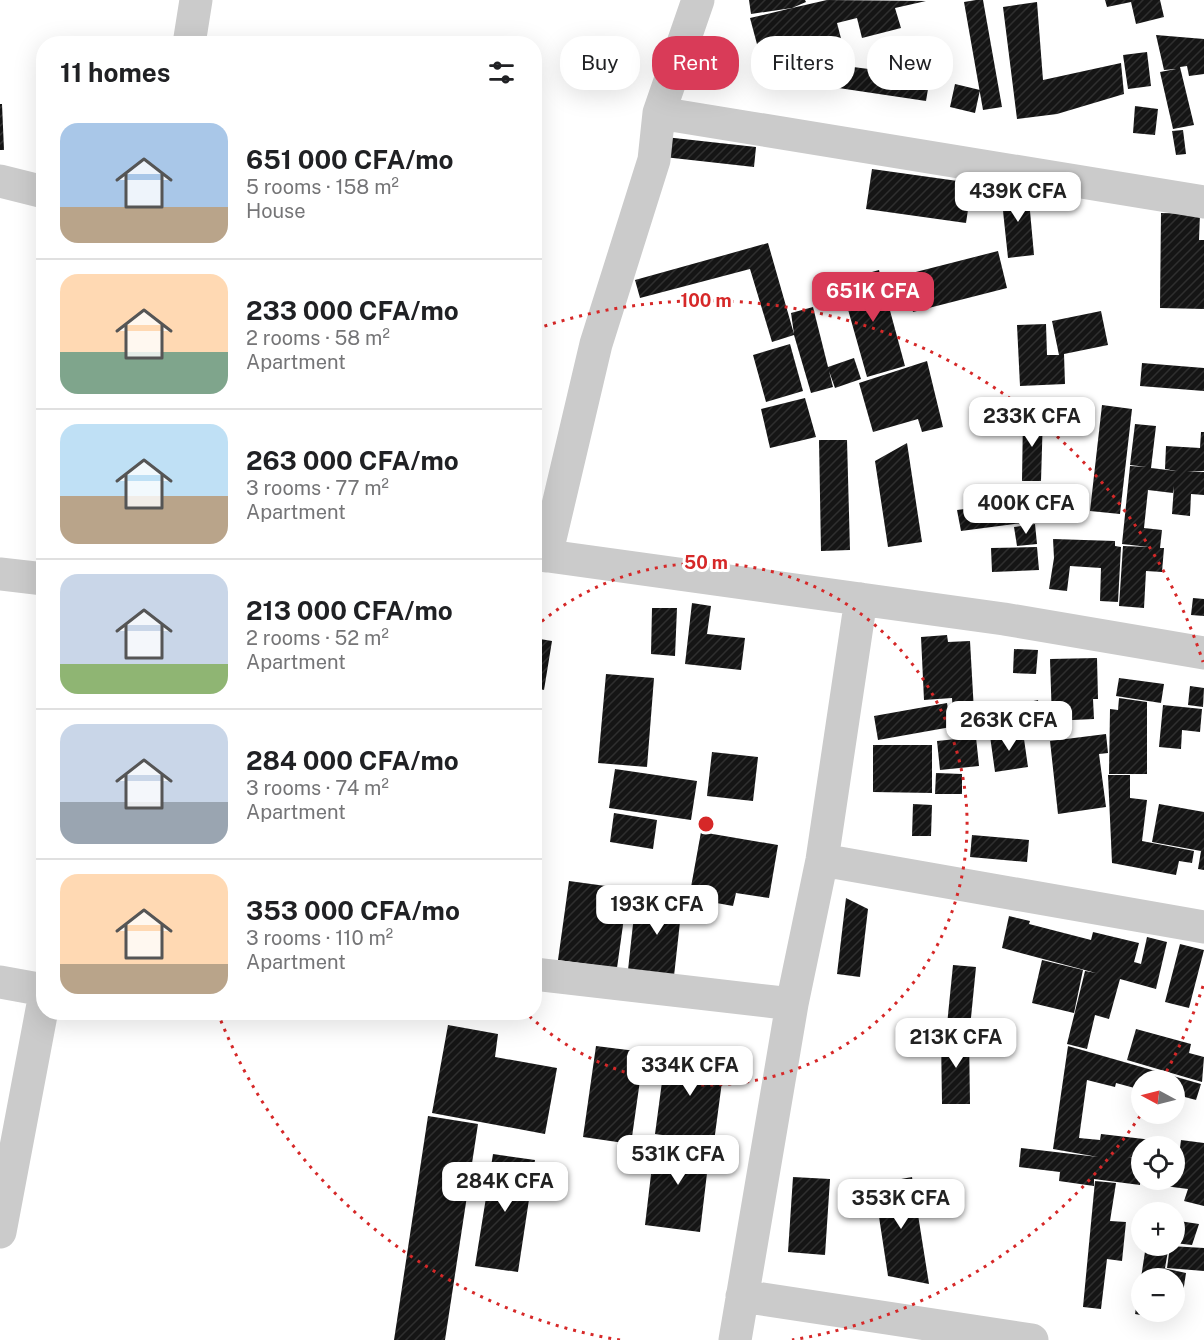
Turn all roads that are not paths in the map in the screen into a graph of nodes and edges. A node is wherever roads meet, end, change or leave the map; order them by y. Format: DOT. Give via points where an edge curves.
graph roads {
  1 [pos="195,0"];
  2 [pos="698,0"];
  3 [pos="190,36"];
  4 [pos="659,113"];
  5 [pos="0,181"];
  6 [pos="36,190"];
  7 [pos="1204,202"];
  8 [pos="542,547"];
  9 [pos="542,555"];
  10 [pos="0,574"];
  11 [pos="36,578"];
  12 [pos="861,599"];
  13 [pos="1204,653"];
  14 [pos="822,860"];
  15 [pos="1204,927"];
  16 [pos="542,975"];
  17 [pos="0,982"];
  18 [pos="36,989"];
  19 [pos="792,1004"];
  20 [pos="40,1020"];
  21 [pos="1,1222"];
  22 [pos="742,1296"];
  23 [pos="735,1340"];
  24 [pos="1032,1340"];
  1 -- 3 [label="street"];
  2 -- 4 [label="street"];
  4 -- 7 [label="street"];
  4 -- 8 [label="street" via="655,156 596,344"];
  5 -- 6 [label="street"];
  9 -- 12 [label="street"];
  10 -- 11 [label="street"];
  12 -- 13 [label="street"];
  12 -- 14 [label="street"];
  14 -- 15 [label="street"];
  14 -- 19 [label="street"];
  16 -- 19 [label="street"];
  17 -- 18 [label="street"];
  19 -- 22 [label="street"];
  20 -- 21 [label="street"];
  22 -- 23 [label="street"];
  22 -- 24 [label="street"];
}
